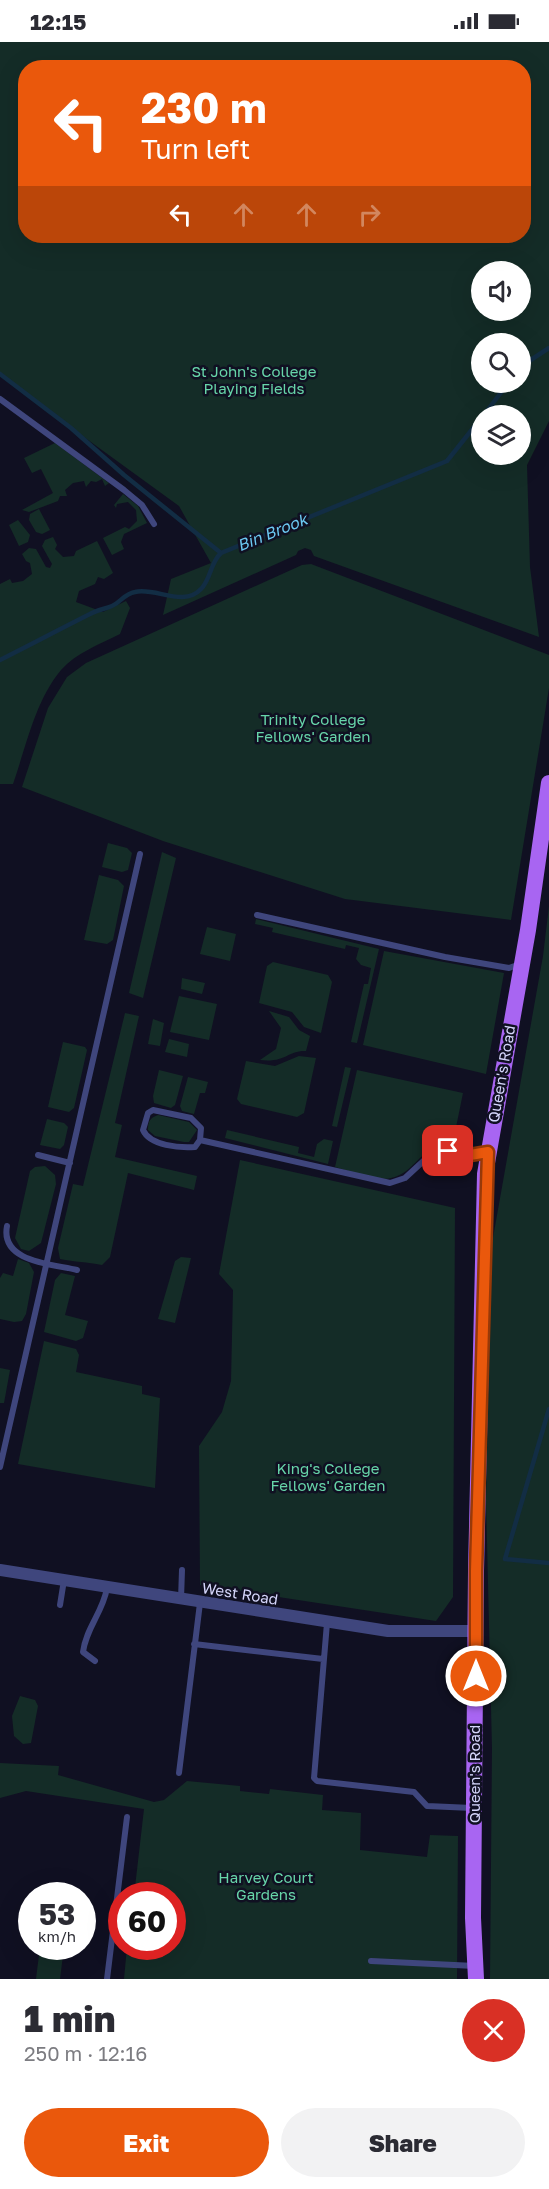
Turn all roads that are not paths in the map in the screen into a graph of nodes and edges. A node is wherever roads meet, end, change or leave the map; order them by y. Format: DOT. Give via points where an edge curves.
graph roads {
  1 [pos="0,399"];
  2 [pos="154,524"];
  3 [pos="549,783"];
  4 [pos="140,854"];
  5 [pos="257,915"];
  6 [pos="523,963"];
  7 [pos="200,1140"];
  8 [pos="488,1152"];
  9 [pos="38,1155"];
  10 [pos="70,1163"];
  11 [pos="7,1226"];
  12 [pos="46,1262"];
  13 [pos="77,1270"];
  14 [pos="0,1467"];
  15 [pos="0,1570"];
  16 [pos="182,1570"];
  17 [pos="64,1580"];
  18 [pos="107,1588"];
  19 [pos="182,1600"];
  20 [pos="200,1603"];
  21 [pos="60,1605"];
  22 [pos="327,1623"];
  23 [pos="476,1631"];
  24 [pos="194,1644"];
  25 [pos="324,1659"];
  26 [pos="95,1661"];
  27 [pos="179,1773"];
  28 [pos="475,1808"];
  29 [pos="127,1817"];
  30 [pos="371,1961"];
  31 [pos="476,1972"];
  32 [pos="107,1979"];
  1 -- 2 [label="lane" via="124,490 142,505"];
  3 -- 6 [label="main road, Queen's Road"];
  4 -- 10 [label="lane"];
  5 -- 6 [label="lane" via="382,945 505,968"];
  6 -- 8 [label="main road, Queen's Road"];
  7 -- 7 [label="lane" via="195,1147 152,1140 143,1130 148,1113 161,1111 191,1118 201,1128"];
  7 -- 8 [label="lane" via="390,1183 405,1178 431,1154 440,1151 470,1155"];
  8 -- 23 [label="main road, Queen's Road"];
  9 -- 10 [label="lane"];
  10 -- 12 [label="lane"];
  11 -- 12 [label="lane" via="4,1238 8,1247 17,1255"];
  12 -- 13 [label="lane"];
  12 -- 14 [label="lane"];
  15 -- 17 [label="street, West Road"];
  16 -- 19 [label="lane"];
  17 -- 18 [label="street, West Road"];
  17 -- 21 [label="lane"];
  18 -- 19 [label="street, West Road"];
  18 -- 26 [label="lane" via="104,1605 84,1641 83,1652"];
  19 -- 20 [label="street, West Road"];
  20 -- 22 [label="street, West Road"];
  20 -- 24 [label="lane"];
  22 -- 23 [label="street, West Road" via="388,1631"];
  22 -- 25 [label="lane"];
  23 -- 28 [label="main road, Queen's Road"];
  24 -- 25 [label="lane"];
  24 -- 27 [label="lane"];
  25 -- 28 [label="lane" via="314,1778 317,1781 414,1792 427,1806"];
  28 -- 31 [label="main road, Queen's Road"];
  29 -- 32 [label="lane"];
  30 -- 31 [label="lane"];
}
